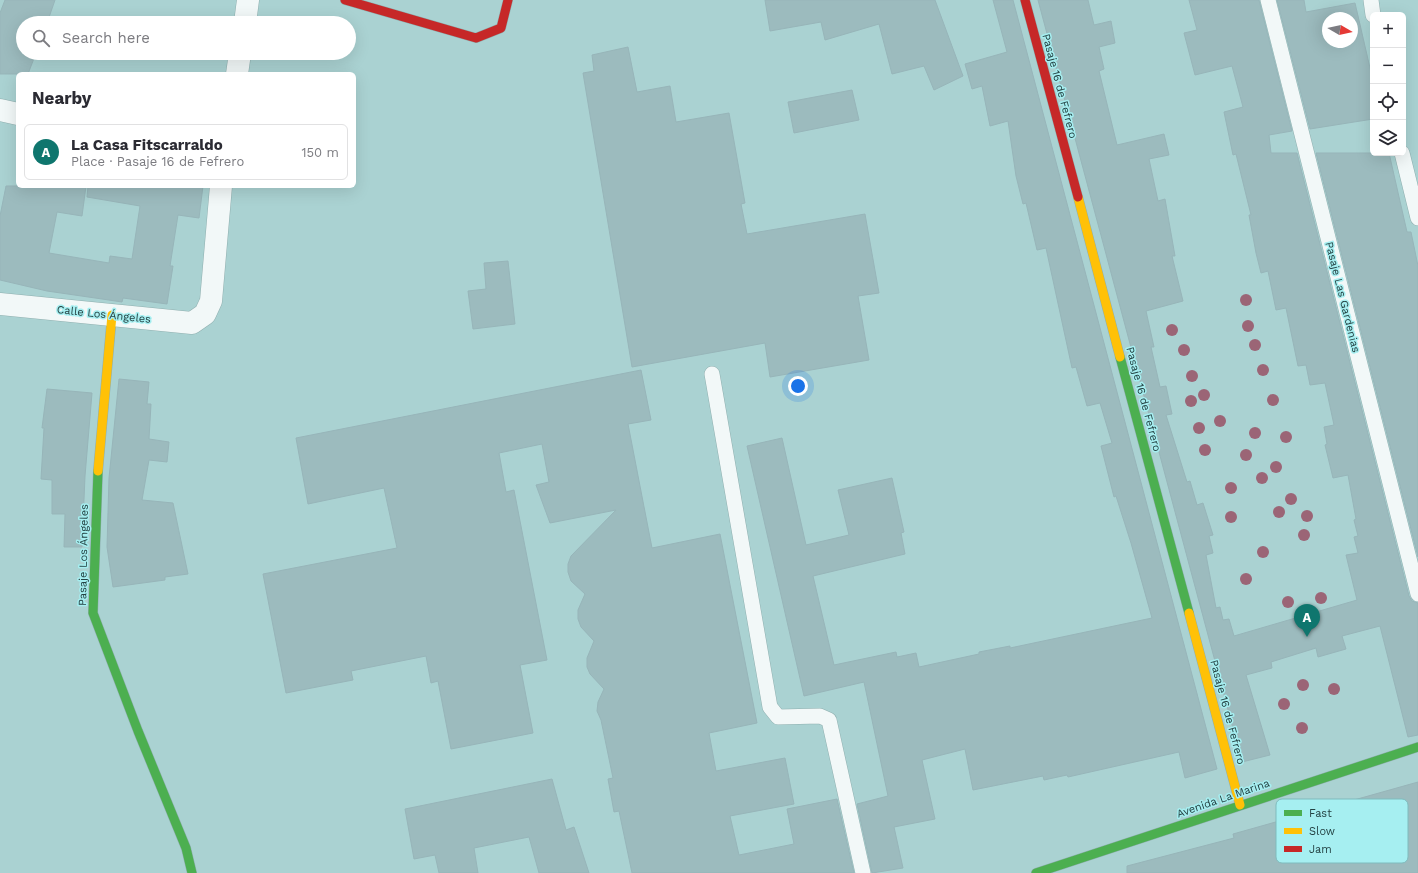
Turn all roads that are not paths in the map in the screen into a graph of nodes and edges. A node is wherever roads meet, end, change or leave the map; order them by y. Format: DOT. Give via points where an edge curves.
graph roads {
  1 [pos="248,0"];
  2 [pos="345,0"];
  3 [pos="508,0"];
  4 [pos="1024,0"];
  5 [pos="1268,0"];
  6 [pos="1371,0"];
  7 [pos="1373,12"];
  8 [pos="246,16"];
  9 [pos="239,60"];
  10 [pos="237,72"];
  11 [pos="0,110"];
  12 [pos="16,114"];
  13 [pos="1403,156"];
  14 [pos="221,188"];
  15 [pos="1415,188"];
  16 [pos="1418,218"];
  17 [pos="0,304"];
  18 [pos="112,315"];
  19 [pos="712,374"];
  20 [pos="1418,594"];
  21 [pos="1418,747"];
  22 [pos="1240,805"];
  23 [pos="192,873"];
  24 [pos="863,873"];
  25 [pos="1036,873"];
  1 -- 8 [label="street"];
  2 -- 3 [label="street" via="476,38 501,28"];
  4 -- 22 [label="street, Pasaje 16 de Fefrero"];
  5 -- 20 [label="lane, Pasaje Las Gardenias"];
  6 -- 7 [label="lane"];
  9 -- 10 [label="street"];
  11 -- 12 [label="street"];
  13 -- 15 [label="lane"];
  14 -- 18 [label="street, Calle Los Ángeles" via="211,301 205,314 192,323"];
  15 -- 16 [label="lane"];
  17 -- 18 [label="street, Calle Los Ángeles"];
  18 -- 23 [label="street, Pasaje Los Ángeles" via="97,477 93,613 186,848"];
  19 -- 24 [label="lane" via="770,707 778,717 820,716 829,720"];
  21 -- 22 [label="street, Avenida La Marina"];
  22 -- 25 [label="street, Avenida La Marina"];
}
